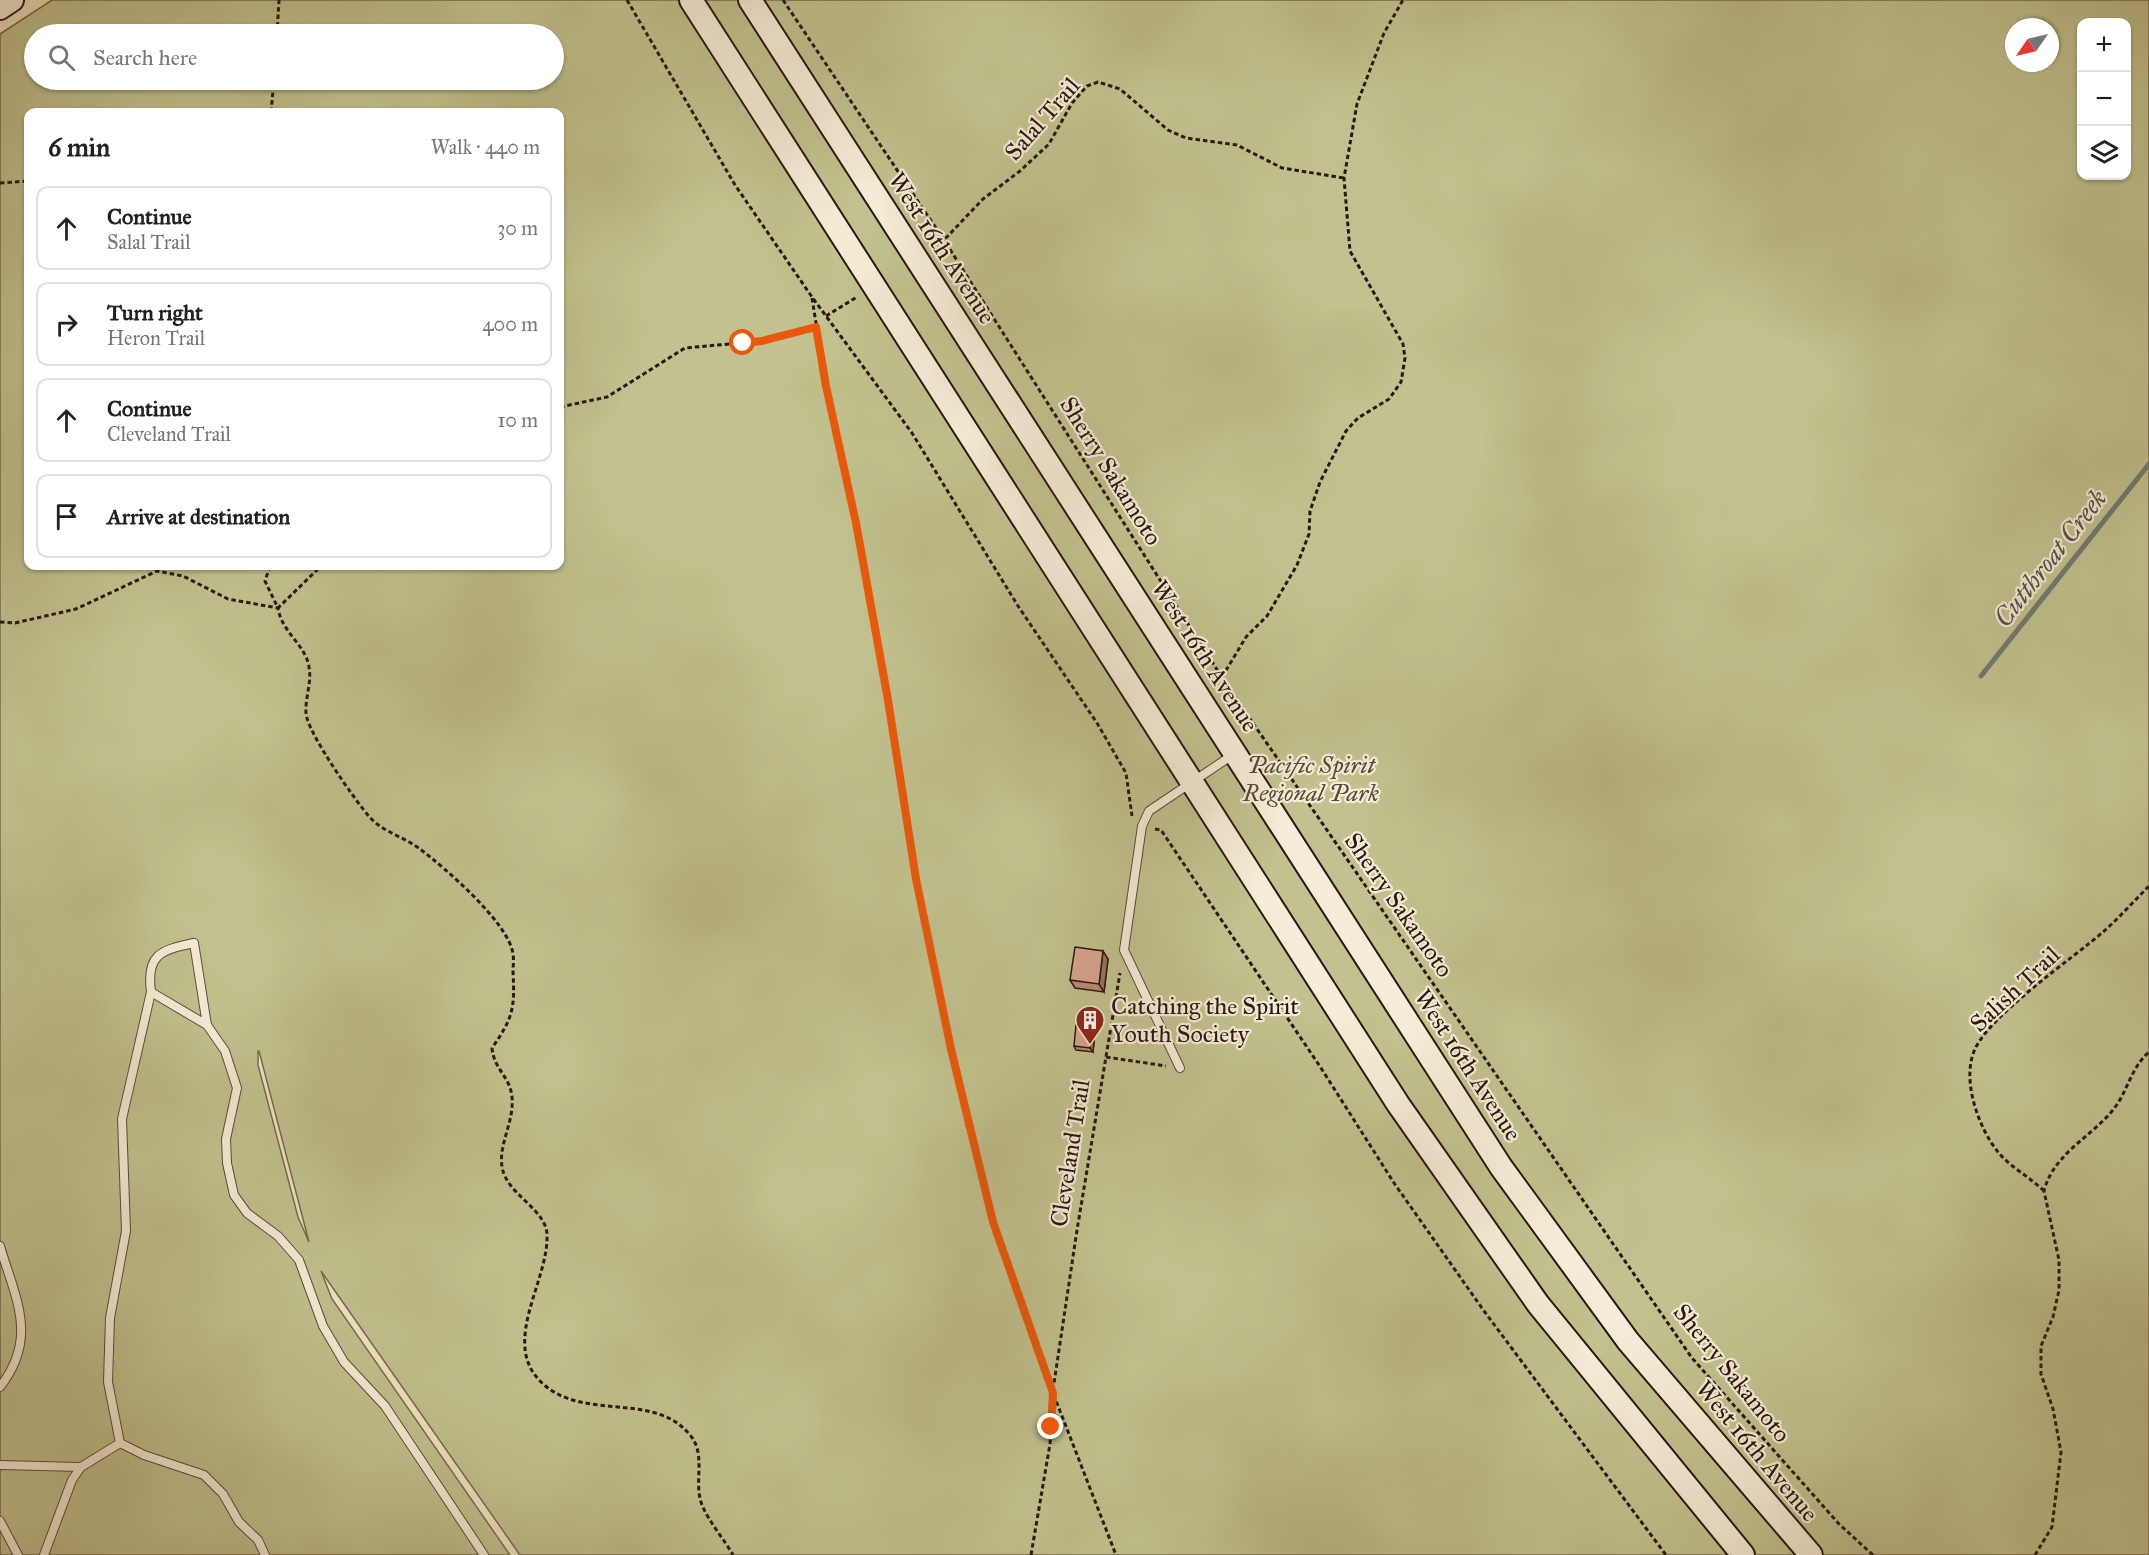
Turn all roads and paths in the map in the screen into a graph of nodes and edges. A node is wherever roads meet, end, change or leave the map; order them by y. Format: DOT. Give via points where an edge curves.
graph roads {
  1 [pos="12,0"];
  2 [pos="279,0"];
  3 [pos="627,0"];
  4 [pos="691,0"];
  5 [pos="750,0"];
  6 [pos="783,0"];
  7 [pos="1403,0"];
  8 [pos="0,8"];
  9 [pos="278,24"];
  10 [pos="273,90"];
  11 [pos="272,108"];
  12 [pos="1344,178"];
  13 [pos="24,181"];
  14 [pos="0,183"];
  15 [pos="944,240"];
  16 [pos="812,297"];
  17 [pos="858,297"];
  18 [pos="826,316"];
  19 [pos="816,327"];
  20 [pos="564,406"];
  21 [pos="269,570"];
  22 [pos="317,570"];
  23 [pos="278,608"];
  24 [pos="0,622"];
  25 [pos="1222,677"];
  26 [pos="1235,753"];
  27 [pos="1192,782"];
  28 [pos="1132,822"];
  29 [pos="1151,828"];
  30 [pos="2149,886"];
  31 [pos="1124,950"];
  32 [pos="150,992"];
  33 [pos="207,1026"];
  34 [pos="2149,1052"];
  35 [pos="1106,1057"];
  36 [pos="1180,1068"];
  37 [pos="2044,1191"];
  38 [pos="0,1246"];
  39 [pos="0,1387"];
  40 [pos="1053,1393"];
  41 [pos="120,1443"];
  42 [pos="0,1465"];
  43 [pos="81,1467"];
  44 [pos="0,1521"];
  45 [pos="18,1555"];
  46 [pos="44,1555"];
  47 [pos="265,1555"];
  48 [pos="484,1555"];
  49 [pos="733,1555"];
  50 [pos="1031,1555"];
  51 [pos="1116,1555"];
  52 [pos="1666,1555"];
  53 [pos="1743,1555"];
  54 [pos="1811,1555"];
  55 [pos="1873,1555"];
  56 [pos="2035,1555"];
  1 -- 8 [label="main road"];
  2 -- 9 [label="path"];
  3 -- 16 [label="path" via="735,185"];
  4 -- 27 [label="main road"];
  5 -- 26 [label="main road, West 16th Avenue"];
  6 -- 15 [label="path, Sherry Sakamoto"];
  7 -- 12 [label="path" via="1384,33 1357,104"];
  10 -- 11 [label="path"];
  12 -- 15 [label="path, Salal Trail" via="1282,168 1237,146 1186,138 1168,130 1120,89 1098,82 1081,91 1049,144 983,199"];
  12 -- 25 [label="path" via="1350,251 1403,344 1401,382 1389,399 1346,430 1320,482 1310,512 1309,534 1297,565 1267,616 1245,637"];
  13 -- 14 [label="path"];
  15 -- 25 [label="path, Sherry Sakamoto"];
  16 -- 18 [label="path"];
  16 -- 19 [label="path"];
  17 -- 18 [label="path"];
  18 -- 28 [label="path" via="928,457 1018,606 1097,723 1126,773"];
  19 -- 20 [label="path" via="762,341 685,348 607,397"];
  19 -- 40 [label="path" via="856,523 916,879 967,1125 993,1222"];
  21 -- 23 [label="path" via="265,581"];
  22 -- 23 [label="path"];
  23 -- 24 [label="path" via="228,598 183,576 157,571 76,609 15,623"];
  23 -- 49 [label="path" via="280,622 304,653 309,668 306,715 368,815 382,828 418,848 480,902 513,952 515,998 507,1027 492,1048 494,1062 507,1079 512,1097 511,1121 499,1162 506,1180 539,1217 547,1232 544,1261 527,1326 524,1352 530,1367 558,1395 591,1406 653,1412 682,1426 698,1447 702,1504"];
  25 -- 55 [label="path, Sherry Sakamoto" via="1692,1358 1839,1524"];
  26 -- 27 [label="lane"];
  26 -- 54 [label="main road, West 16th Avenue" via="1501,1167 1628,1341"];
  27 -- 31 [label="lane" via="1149,811 1145,819"];
  27 -- 53 [label="main road" via="1398,1104 1538,1304"];
  29 -- 52 [label="path" via="1161,830 1394,1184"];
  30 -- 37 [label="path, Salish Trail" via="2105,930 2010,1009 1975,1048 1969,1069 1977,1113 1999,1153"];
  31 -- 35 [label="path, Cleveland Trail"];
  31 -- 36 [label="lane"];
  32 -- 33 [label="lane"];
  32 -- 33 [label="lane" via="148,974 154,958 194,943"];
  32 -- 41 [label="lane" via="122,1119 126,1231 110,1318 108,1382"];
  33 -- 48 [label="lane" via="225,1051 237,1088 226,1139 234,1195 299,1260 323,1326 344,1362 385,1406"];
  34 -- 37 [label="path" via="2138,1062 2117,1104 2064,1156"];
  35 -- 36 [label="path"];
  35 -- 40 [label="path, Cleveland Trail"];
  37 -- 56 [label="path" via="2059,1260 2059,1290 2041,1346 2041,1374 2054,1409 2061,1452 2052,1527"];
  38 -- 39 [label="lane" via="16,1289 21,1334 18,1355"];
  40 -- 50 [label="path, Cleveland Trail" via="1050,1444"];
  40 -- 51 [label="path"];
  41 -- 43 [label="lane"];
  41 -- 47 [label="lane" via="204,1475 224,1494 239,1522 258,1540"];
  42 -- 43 [label="lane"];
  43 -- 46 [label="lane" via="60,1507"];
  44 -- 45 [label="lane"];
}
